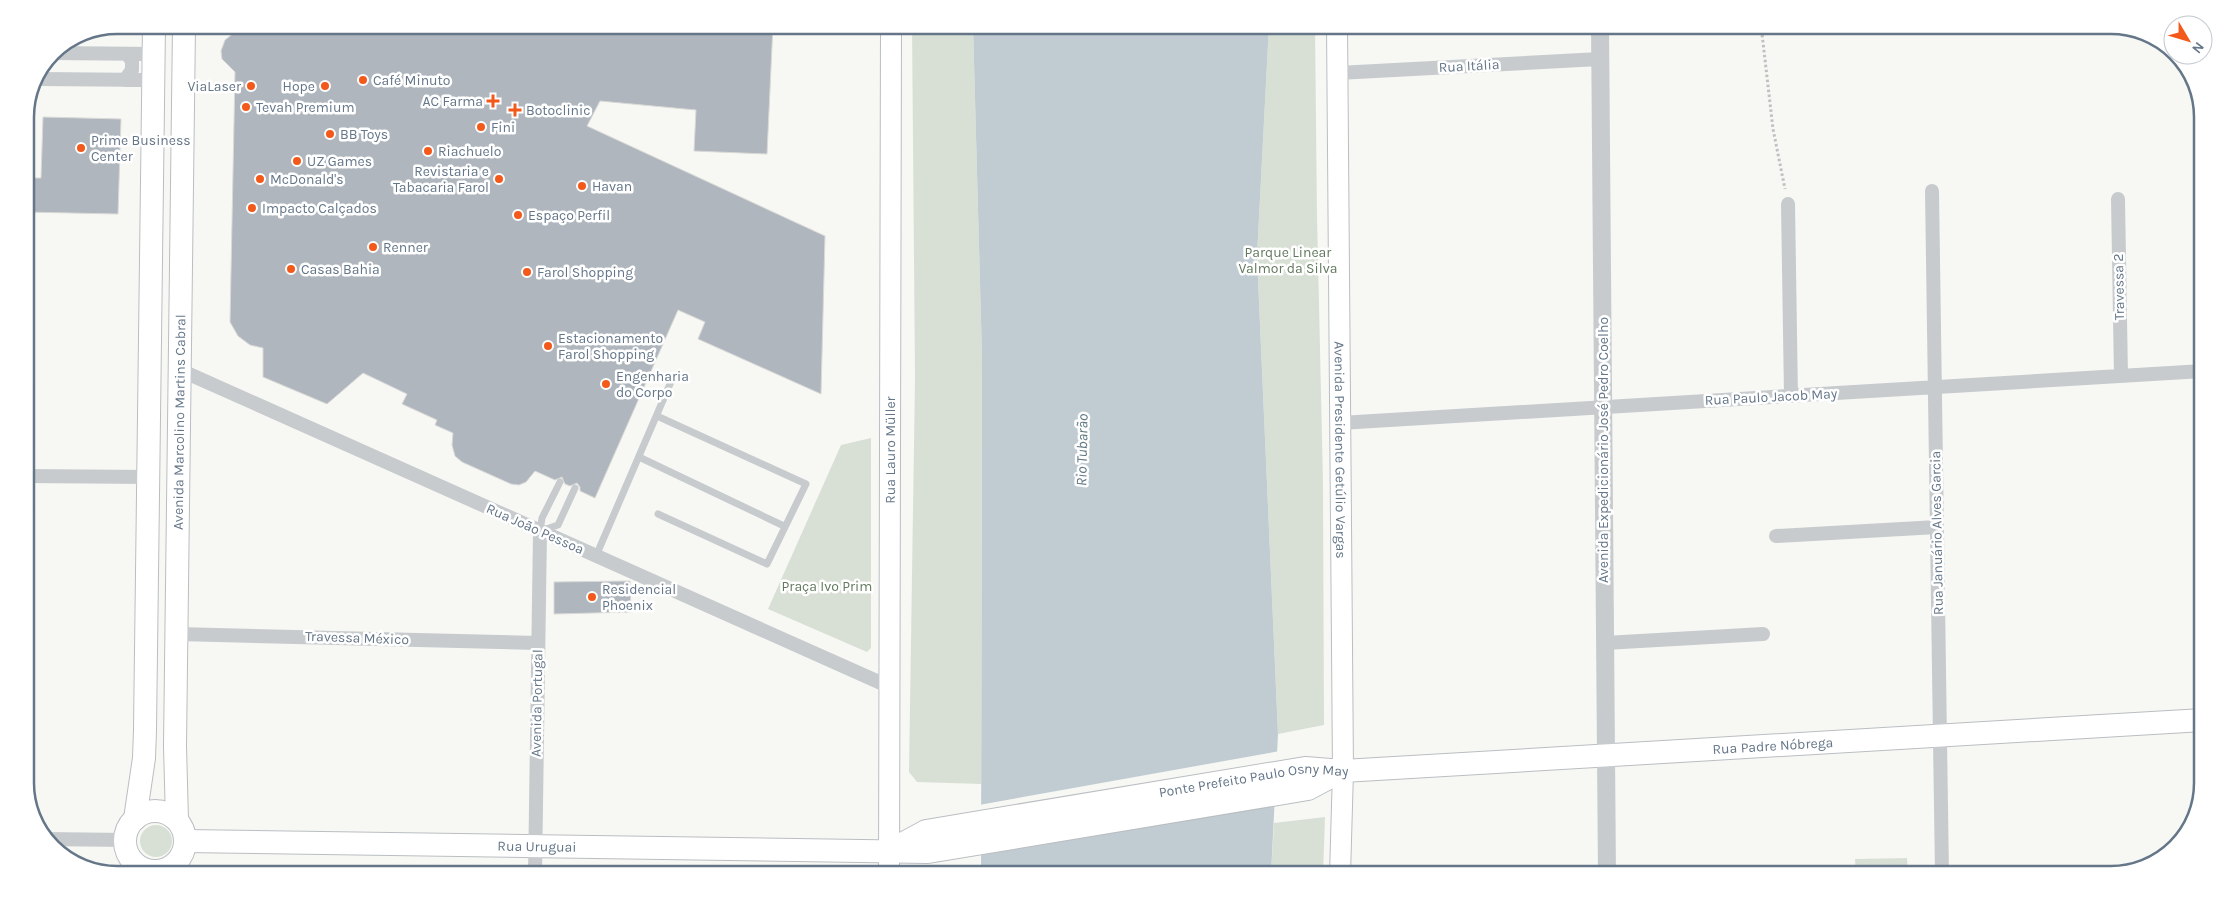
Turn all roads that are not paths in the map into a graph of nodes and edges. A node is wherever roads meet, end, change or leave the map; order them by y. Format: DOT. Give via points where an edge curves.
graph roads {
  1 [pos="154,34"];
  2 [pos="184,34"];
  3 [pos="890,34"];
  4 [pos="1337,34"];
  5 [pos="1600,34"];
  6 [pos="64,53"];
  7 [pos="127,54"];
  8 [pos="154,54"];
  9 [pos="1600,58"];
  10 [pos="1338,73"];
  11 [pos="44,78"];
  12 [pos="124,80"];
  13 [pos="153,80"];
  14 [pos="1932,191"];
  15 [pos="2118,199"];
  16 [pos="1788,204"];
  17 [pos="180,370"];
  18 [pos="2194,372"];
  19 [pos="2121,376"];
  20 [pos="673,377"];
  21 [pos="1935,387"];
  22 [pos="1790,396"];
  23 [pos="1603,407"];
  24 [pos="657,416"];
  25 [pos="1340,423"];
  26 [pos="639,457"];
  27 [pos="34,476"];
  28 [pos="148,477"];
  29 [pos="560,482"];
  30 [pos="575,488"];
  31 [pos="658,514"];
  32 [pos="784,526"];
  33 [pos="1937,527"];
  34 [pos="540,531"];
  35 [pos="1776,536"];
  36 [pos="178,538"];
  37 [pos="596,556"];
  38 [pos="176,634"];
  39 [pos="1763,634"];
  40 [pos="538,643"];
  41 [pos="1604,643"];
  42 [pos="890,687"];
  43 [pos="2194,721"];
  44 [pos="1940,736"];
  45 [pos="1606,756"];
  46 [pos="1343,771"];
  47 [pos="135,819"];
  48 [pos="177,820"];
  49 [pos="55,839"];
  50 [pos="126,840"];
  51 [pos="535,846"];
  52 [pos="889,851"];
  53 [pos="181,857"];
  54 [pos="134,866"];
  55 [pos="170,866"];
  56 [pos="535,866"];
  57 [pos="889,866"];
  58 [pos="1340,866"];
  59 [pos="1607,866"];
  60 [pos="1942,866"];
  1 -- 8 [label="main road"];
  2 -- 17 [label="main road, Avenida Marcolino Martins Cabral"];
  3 -- 42 [label="main road, Rua Lauro Müller"];
  4 -- 10 [label="main road, Avenida Presidente Getúlio Vargas"];
  5 -- 9 [label="street, Avenida Expedicionário José Pedro Coelho"];
  6 -- 7 [label="street"];
  7 -- 8 [label="street"];
  7 -- 12 [label="street" via="132,61 132,70"];
  8 -- 13 [label="main road"];
  9 -- 10 [label="street, Rua Itália"];
  9 -- 23 [label="street, Avenida Expedicionário José Pedro Coelho"];
  10 -- 25 [label="main road, Avenida Presidente Getúlio Vargas"];
  11 -- 12 [label="street"];
  12 -- 13 [label="street"];
  13 -- 28 [label="main road"];
  14 -- 21 [label="street, Rua Januário Alves Garcia"];
  15 -- 19 [label="street, Travessa 2"];
  16 -- 22 [label="street"];
  17 -- 34 [label="street, Rua João Pessoa"];
  17 -- 36 [label="main road, Avenida Marcolino Martins Cabral"];
  18 -- 19 [label="street, Rua Paulo Jacob May"];
  19 -- 21 [label="street, Rua Paulo Jacob May"];
  20 -- 24 [label="lane"];
  21 -- 22 [label="street, Rua Paulo Jacob May"];
  21 -- 33 [label="street, Rua Januário Alves Garcia"];
  22 -- 23 [label="street, Rua Paulo Jacob May"];
  23 -- 25 [label="street, Rua Paulo Jacob May"];
  23 -- 41 [label="street, Avenida Expedicionário José Pedro Coelho"];
  24 -- 26 [label="lane"];
  24 -- 32 [label="lane" via="806,484"];
  25 -- 46 [label="main road, Avenida Presidente Getúlio Vargas"];
  26 -- 32 [label="lane"];
  26 -- 37 [label="lane"];
  27 -- 28 [label="street"];
  28 -- 36 [label="main road" via="162,486 166,525"];
  28 -- 47 [label="main road" via="144,758"];
  29 -- 34 [label="lane" via="542,518"];
  30 -- 34 [label="lane" via="558,525"];
  31 -- 32 [label="lane" via="767,564"];
  33 -- 35 [label="street"];
  33 -- 44 [label="street, Rua Januário Alves Garcia"];
  34 -- 37 [label="street, Rua João Pessoa"];
  34 -- 40 [label="street, Avenida Portugal"];
  36 -- 38 [label="main road, Avenida Marcolino Martins Cabral"];
  37 -- 42 [label="street, Rua João Pessoa"];
  38 -- 40 [label="street, Travessa México"];
  38 -- 48 [label="main road, Avenida Marcolino Martins Cabral"];
  39 -- 41 [label="street"];
  40 -- 51 [label="street, Avenida Portugal"];
  41 -- 45 [label="street, Avenida Expedicionário José Pedro Coelho"];
  42 -- 52 [label="main road, Rua Lauro Müller"];
  43 -- 44 [label="main road, Rua Padre Nóbrega"];
  44 -- 45 [label="main road, Rua Padre Nóbrega"];
  44 -- 60 [label="street, Rua Januário Alves Garcia"];
  45 -- 46 [label="main road, Rua Padre Nóbrega"];
  45 -- 59 [label="street, Avenida Expedicionário José Pedro Coelho"];
  46 -- 52 [label="main road, Ponte Prefeito Paulo Osny May" via="927,841"];
  46 -- 58 [label="main road, Avenida Presidente Getúlio Vargas"];
  47 -- 48 [label="main road" via="152,811 161,811"];
  47 -- 50 [label="main road"];
  48 -- 53 [label="main road"];
  49 -- 50 [label="street"];
  50 -- 54 [label="main road"];
  51 -- 52 [label="main road, Rua Uruguai"];
  51 -- 53 [label="main road, Rua Uruguai"];
  51 -- 56 [label="street, Avenida Portugal"];
  52 -- 57 [label="main road, Rua Lauro Müller"];
  53 -- 55 [label="main road"];
}
